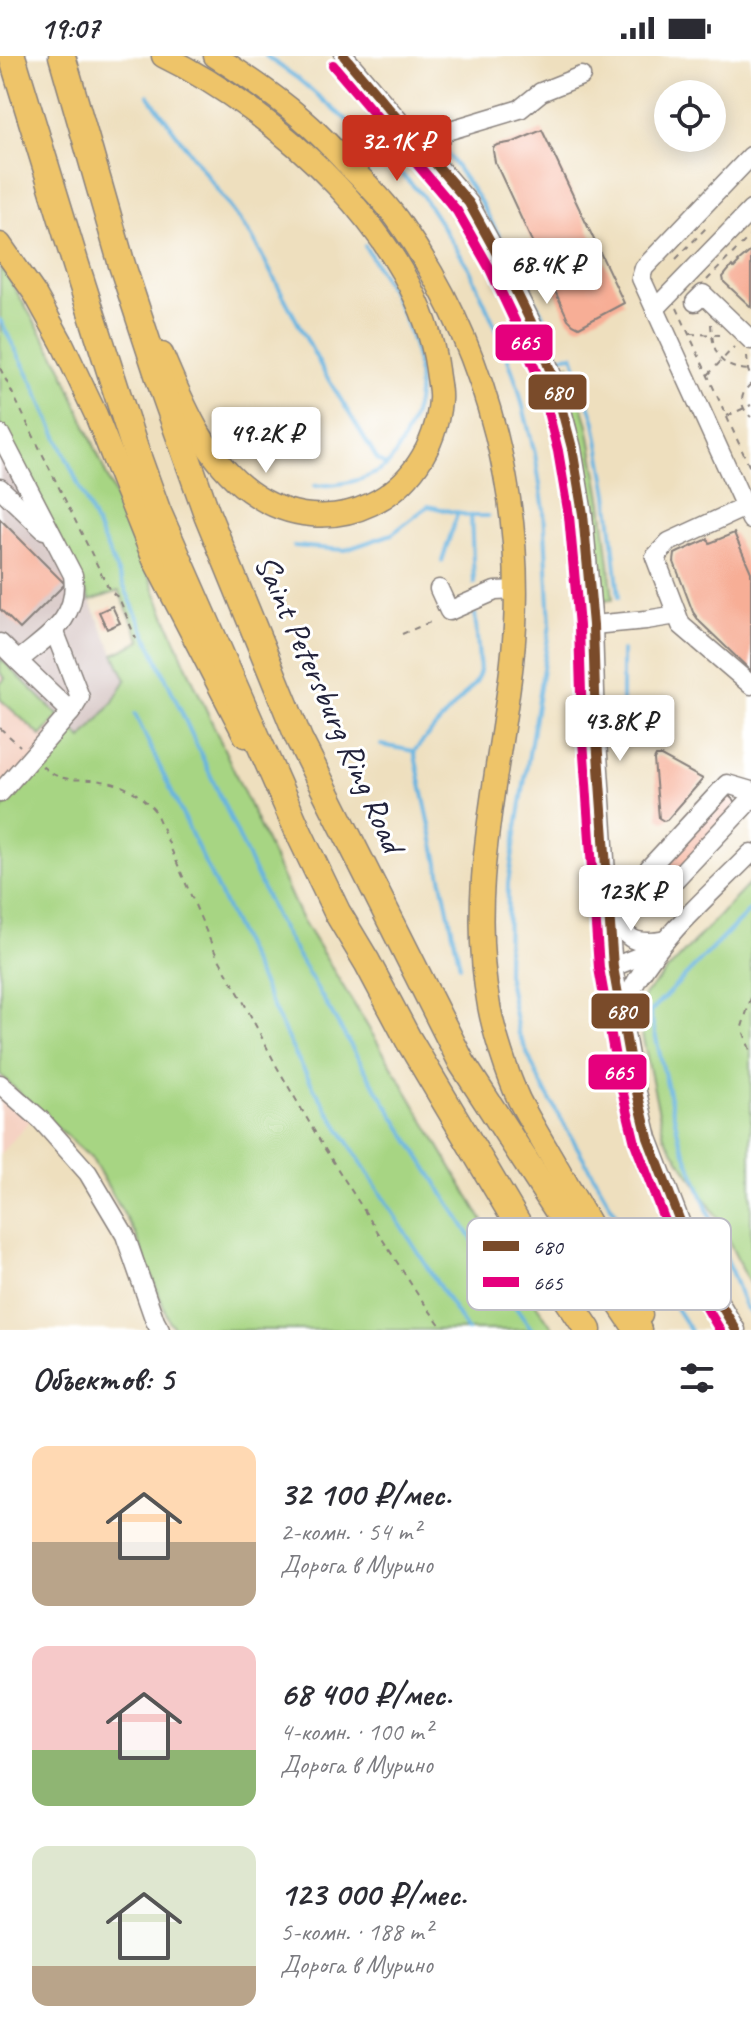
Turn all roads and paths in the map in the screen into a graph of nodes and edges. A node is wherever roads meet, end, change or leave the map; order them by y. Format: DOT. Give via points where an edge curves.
graph roads {
  1 [pos="12,56"];
  2 [pos="163,56"];
  3 [pos="215,56"];
  4 [pos="344,56"];
  5 [pos="63,60"];
  6 [pos="581,76"];
  7 [pos="426,151"];
  8 [pos="751,156"];
  9 [pos="751,210"];
  10 [pos="706,228"];
  11 [pos="751,235"];
  12 [pos="0,244"];
  13 [pos="672,262"];
  14 [pos="122,265"];
  15 [pos="706,282"];
  16 [pos="674,301"];
  17 [pos="695,302"];
  18 [pos="717,308"];
  19 [pos="655,309"];
  20 [pos="689,334"];
  21 [pos="712,335"];
  22 [pos="748,338"];
  23 [pos="721,360"];
  24 [pos="0,368"];
  25 [pos="749,370"];
  26 [pos="707,375"];
  27 [pos="751,378"];
  28 [pos="751,384"];
  29 [pos="751,405"];
  30 [pos="743,409"];
  31 [pos="726,416"];
  32 [pos="751,417"];
  33 [pos="1,439"];
  34 [pos="751,470"];
  35 [pos="0,488"];
  36 [pos="748,514"];
  37 [pos="56,542"];
  38 [pos="439,589"];
  39 [pos="517,590"];
  40 [pos="449,611"];
  41 [pos="677,615"];
  42 [pos="593,625"];
  43 [pos="54,630"];
  44 [pos="402,634"];
  45 [pos="136,639"];
  46 [pos="0,643"];
  47 [pos="18,661"];
  48 [pos="751,685"];
  49 [pos="71,712"];
  50 [pos="0,728"];
  51 [pos="32,757"];
  52 [pos="751,791"];
  53 [pos="0,793"];
  54 [pos="751,799"];
  55 [pos="299,833"];
  56 [pos="751,853"];
  57 [pos="608,902"];
  58 [pos="666,940"];
  59 [pos="613,967"];
  60 [pos="751,998"];
  61 [pos="627,1047"];
  62 [pos="751,1053"];
  63 [pos="0,1084"];
  64 [pos="514,1218"];
  65 [pos="563,1218"];
  66 [pos="586,1218"];
  67 [pos="679,1218"];
  68 [pos="575,1310"];
  69 [pos="625,1310"];
  70 [pos="638,1310"];
  71 [pos="724,1310"];
  72 [pos="160,1330"];
  73 [pos="444,1330"];
  74 [pos="588,1330"];
  75 [pos="638,1330"];
  76 [pos="649,1330"];
  77 [pos="736,1330"];
  1 -- 55 [label="highway" via="157,510"];
  2 -- 14 [label="main road" via="260,116 381,239 422,312 434,349 441,398 433,438 416,470 387,497 329,516 274,505 249,491 209,449 187,411"];
  3 -- 39 [label="main road" via="311,127 374,191 446,298 483,388 497,441 509,498"];
  4 -- 7 [label="street"];
  5 -- 14 [label="highway, Saint Petersburg Ring Road"];
  6 -- 7 [label="street" via="541,92 520,109 447,131"];
  7 -- 42 [label="street" via="469,203 496,251 554,380 583,514"];
  8 -- 19 [label="street" via="644,268 641,278"];
  9 -- 19 [label="street"];
  10 -- 13 [label="path"];
  11 -- 15 [label="path"];
  12 -- 55 [label="main road" via="62,343 154,560"];
  14 -- 65 [label="highway, Saint Petersburg Ring Road" via="207,514 299,739 462,1063"];
  16 -- 20 [label="path"];
  17 -- 18 [label="street" via="703,294"];
  18 -- 21 [label="path" via="711,317"];
  18 -- 22 [label="street"];
  19 -- 36 [label="street"];
  20 -- 21 [label="path"];
  20 -- 26 [label="path"];
  21 -- 22 [label="path"];
  21 -- 23 [label="path"];
  22 -- 23 [label="path"];
  22 -- 25 [label="path"];
  23 -- 25 [label="path" via="731,368"];
  23 -- 26 [label="path"];
  24 -- 45 [label="path"];
  25 -- 27 [label="path"];
  26 -- 31 [label="path"];
  28 -- 30 [label="path" via="742,397"];
  29 -- 30 [label="path"];
  30 -- 31 [label="path"];
  30 -- 32 [label="path"];
  31 -- 34 [label="path"];
  33 -- 37 [label="street"];
  35 -- 37 [label="street"];
  36 -- 41 [label="street" via="669,542 655,557"];
  37 -- 43 [label="street" via="75,591 70,611"];
  38 -- 40 [label="street"];
  39 -- 40 [label="street" via="495,591"];
  39 -- 66 [label="main road" via="480,927 490,1008 519,1098"];
  40 -- 44 [label="path"];
  41 -- 42 [label="street"];
  41 -- 48 [label="street" via="681,625"];
  42 -- 57 [label="street"];
  43 -- 47 [label="street"];
  43 -- 49 [label="street" via="80,697"];
  46 -- 47 [label="street"];
  47 -- 49 [label="street"];
  49 -- 51 [label="street"];
  50 -- 51 [label="path"];
  51 -- 53 [label="street"];
  51 -- 73 [label="path" via="67,781 118,784 140,794 155,811 215,952 277,1067 342,1177"];
  52 -- 54 [label="street" via="727,784 649,868 668,887"];
  55 -- 64 [label="highway" via="408,1039"];
  56 -- 58 [label="street"];
  57 -- 58 [label="street" via="629,938 641,943"];
  57 -- 59 [label="street"];
  58 -- 59 [label="street"];
  58 -- 61 [label="street" via="630,997"];
  59 -- 61 [label="street"];
  60 -- 62 [label="path" via="742,1027"];
  61 -- 67 [label="street" via="648,1138"];
  63 -- 72 [label="street" via="88,1173 125,1235"];
  68 -- 74 [label="highway"];
  69 -- 75 [label="highway, Saint Petersburg Ring Road"];
  70 -- 76 [label="main road"];
  71 -- 77 [label="street"];
}
